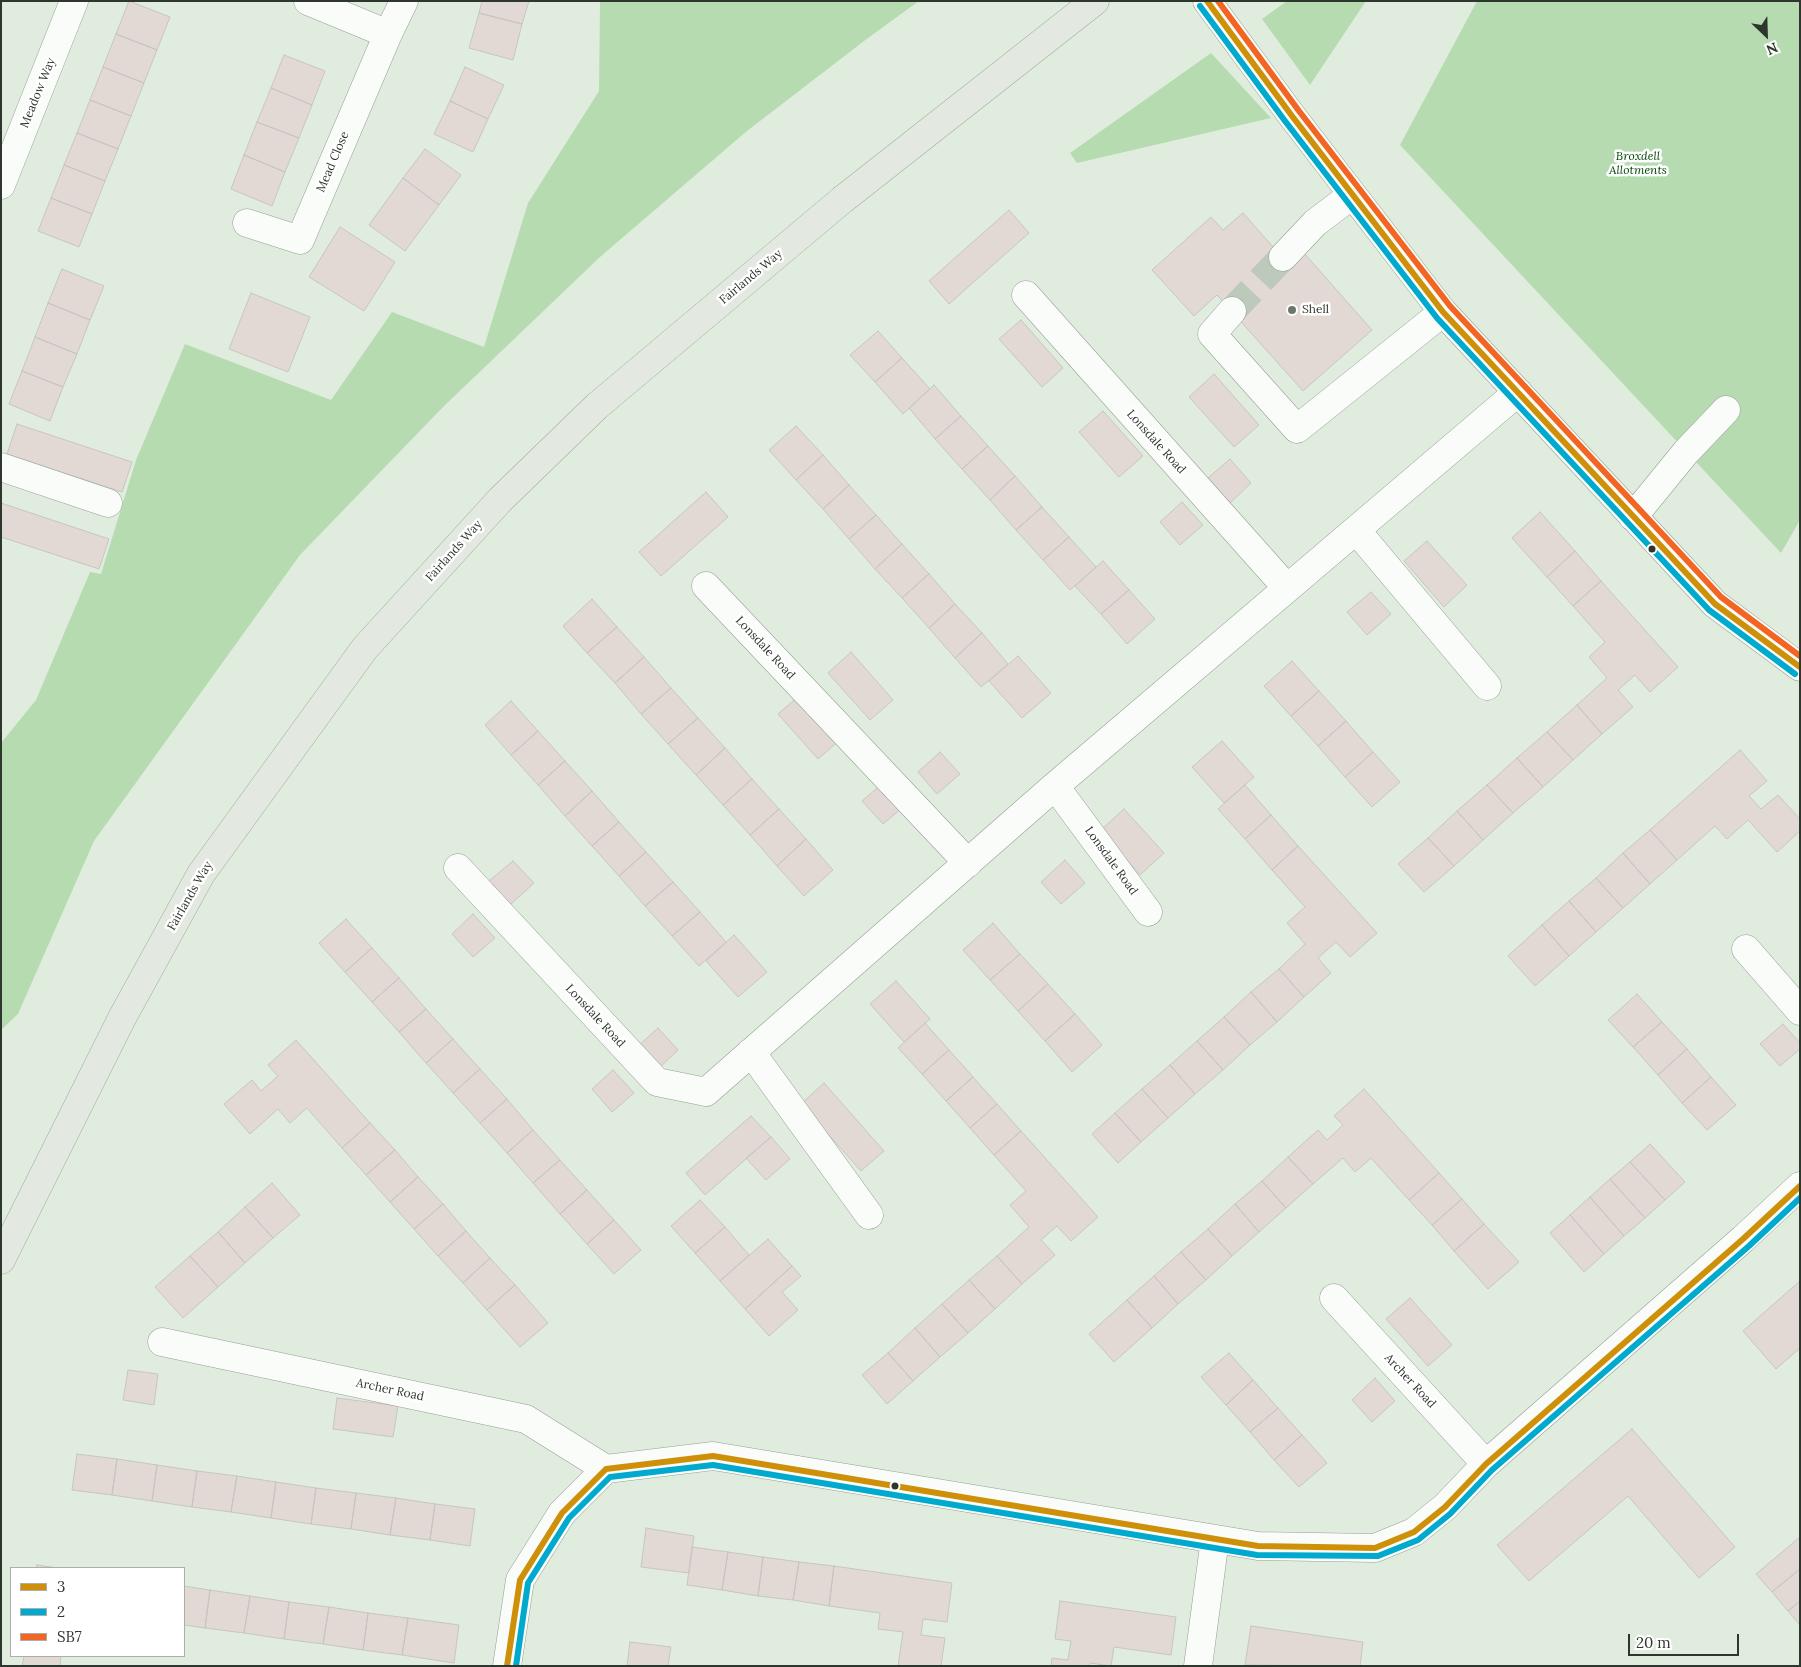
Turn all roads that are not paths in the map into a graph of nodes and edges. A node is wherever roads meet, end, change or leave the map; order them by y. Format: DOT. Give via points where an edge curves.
graph roads {
  1 [pos="74,1"];
  2 [pos="308,1"];
  3 [pos="404,1"];
  4 [pos="1096,1"];
  5 [pos="1207,1"];
  6 [pos="388,34"];
  7 [pos="1,184"];
  8 [pos="1352,194"];
  9 [pos="247,223"];
  10 [pos="1283,258"];
  11 [pos="1026,296"];
  12 [pos="1232,311"];
  13 [pos="1443,312"];
  14 [pos="1518,392"];
  15 [pos="1726,410"];
  16 [pos="1,467"];
  17 [pos="108,503"];
  18 [pos="1633,517"];
  19 [pos="1356,530"];
  20 [pos="706,586"];
  21 [pos="1287,588"];
  22 [pos="1800,667"];
  23 [pos="1487,686"];
  24 [pos="1055,786"];
  25 [pos="968,863"];
  26 [pos="458,868"];
  27 [pos="1148,912"];
  28 [pos="1746,949"];
  29 [pos="1800,1012"];
  30 [pos="751,1052"];
  31 [pos="1800,1186"];
  32 [pos="868,1215"];
  33 [pos="1,1260"];
  34 [pos="1334,1298"];
  35 [pos="162,1342"];
  36 [pos="1486,1464"];
  37 [pos="606,1469"];
  38 [pos="1215,1539"];
  39 [pos="507,1666"];
  40 [pos="1198,1666"];
  1 -- 7 [label="street, Meadow Way"];
  2 -- 6 [label="street"];
  3 -- 6 [label="street, Mead Close"];
  4 -- 33 [label="main road, Fairlands Way" via="842,200 597,406 500,500 365,648 201,874 122,1018"];
  5 -- 8 [label="street"];
  6 -- 9 [label="street, Mead Close" via="300,240"];
  8 -- 10 [label="street" via="1315,223"];
  8 -- 13 [label="street"];
  11 -- 21 [label="street, Lonsdale Road"];
  12 -- 13 [label="street" via="1212,334 1297,429"];
  13 -- 14 [label="street"];
  14 -- 18 [label="street"];
  14 -- 19 [label="street, Lonsdale Road"];
  15 -- 18 [label="street" via="1686,452"];
  16 -- 17 [label="street"];
  18 -- 22 [label="street" via="1715,604"];
  19 -- 21 [label="street, Lonsdale Road"];
  19 -- 23 [label="street"];
  20 -- 25 [label="street, Lonsdale Road"];
  21 -- 24 [label="street, Lonsdale Road"];
  24 -- 25 [label="street, Lonsdale Road"];
  24 -- 27 [label="street, Lonsdale Road"];
  25 -- 30 [label="street, Lonsdale Road"];
  26 -- 30 [label="street, Lonsdale Road" via="657,1082 706,1092"];
  28 -- 29 [label="street"];
  30 -- 32 [label="street"];
  31 -- 36 [label="street" via="1743,1240"];
  34 -- 36 [label="street, Archer Road"];
  35 -- 37 [label="street, Archer Road" via="526,1419"];
  36 -- 38 [label="street" via="1445,1507 1414,1532 1375,1548 1258,1546"];
  37 -- 38 [label="street" via="713,1456"];
  37 -- 39 [label="street" via="562,1513 520,1580"];
  38 -- 40 [label="street"];
}
